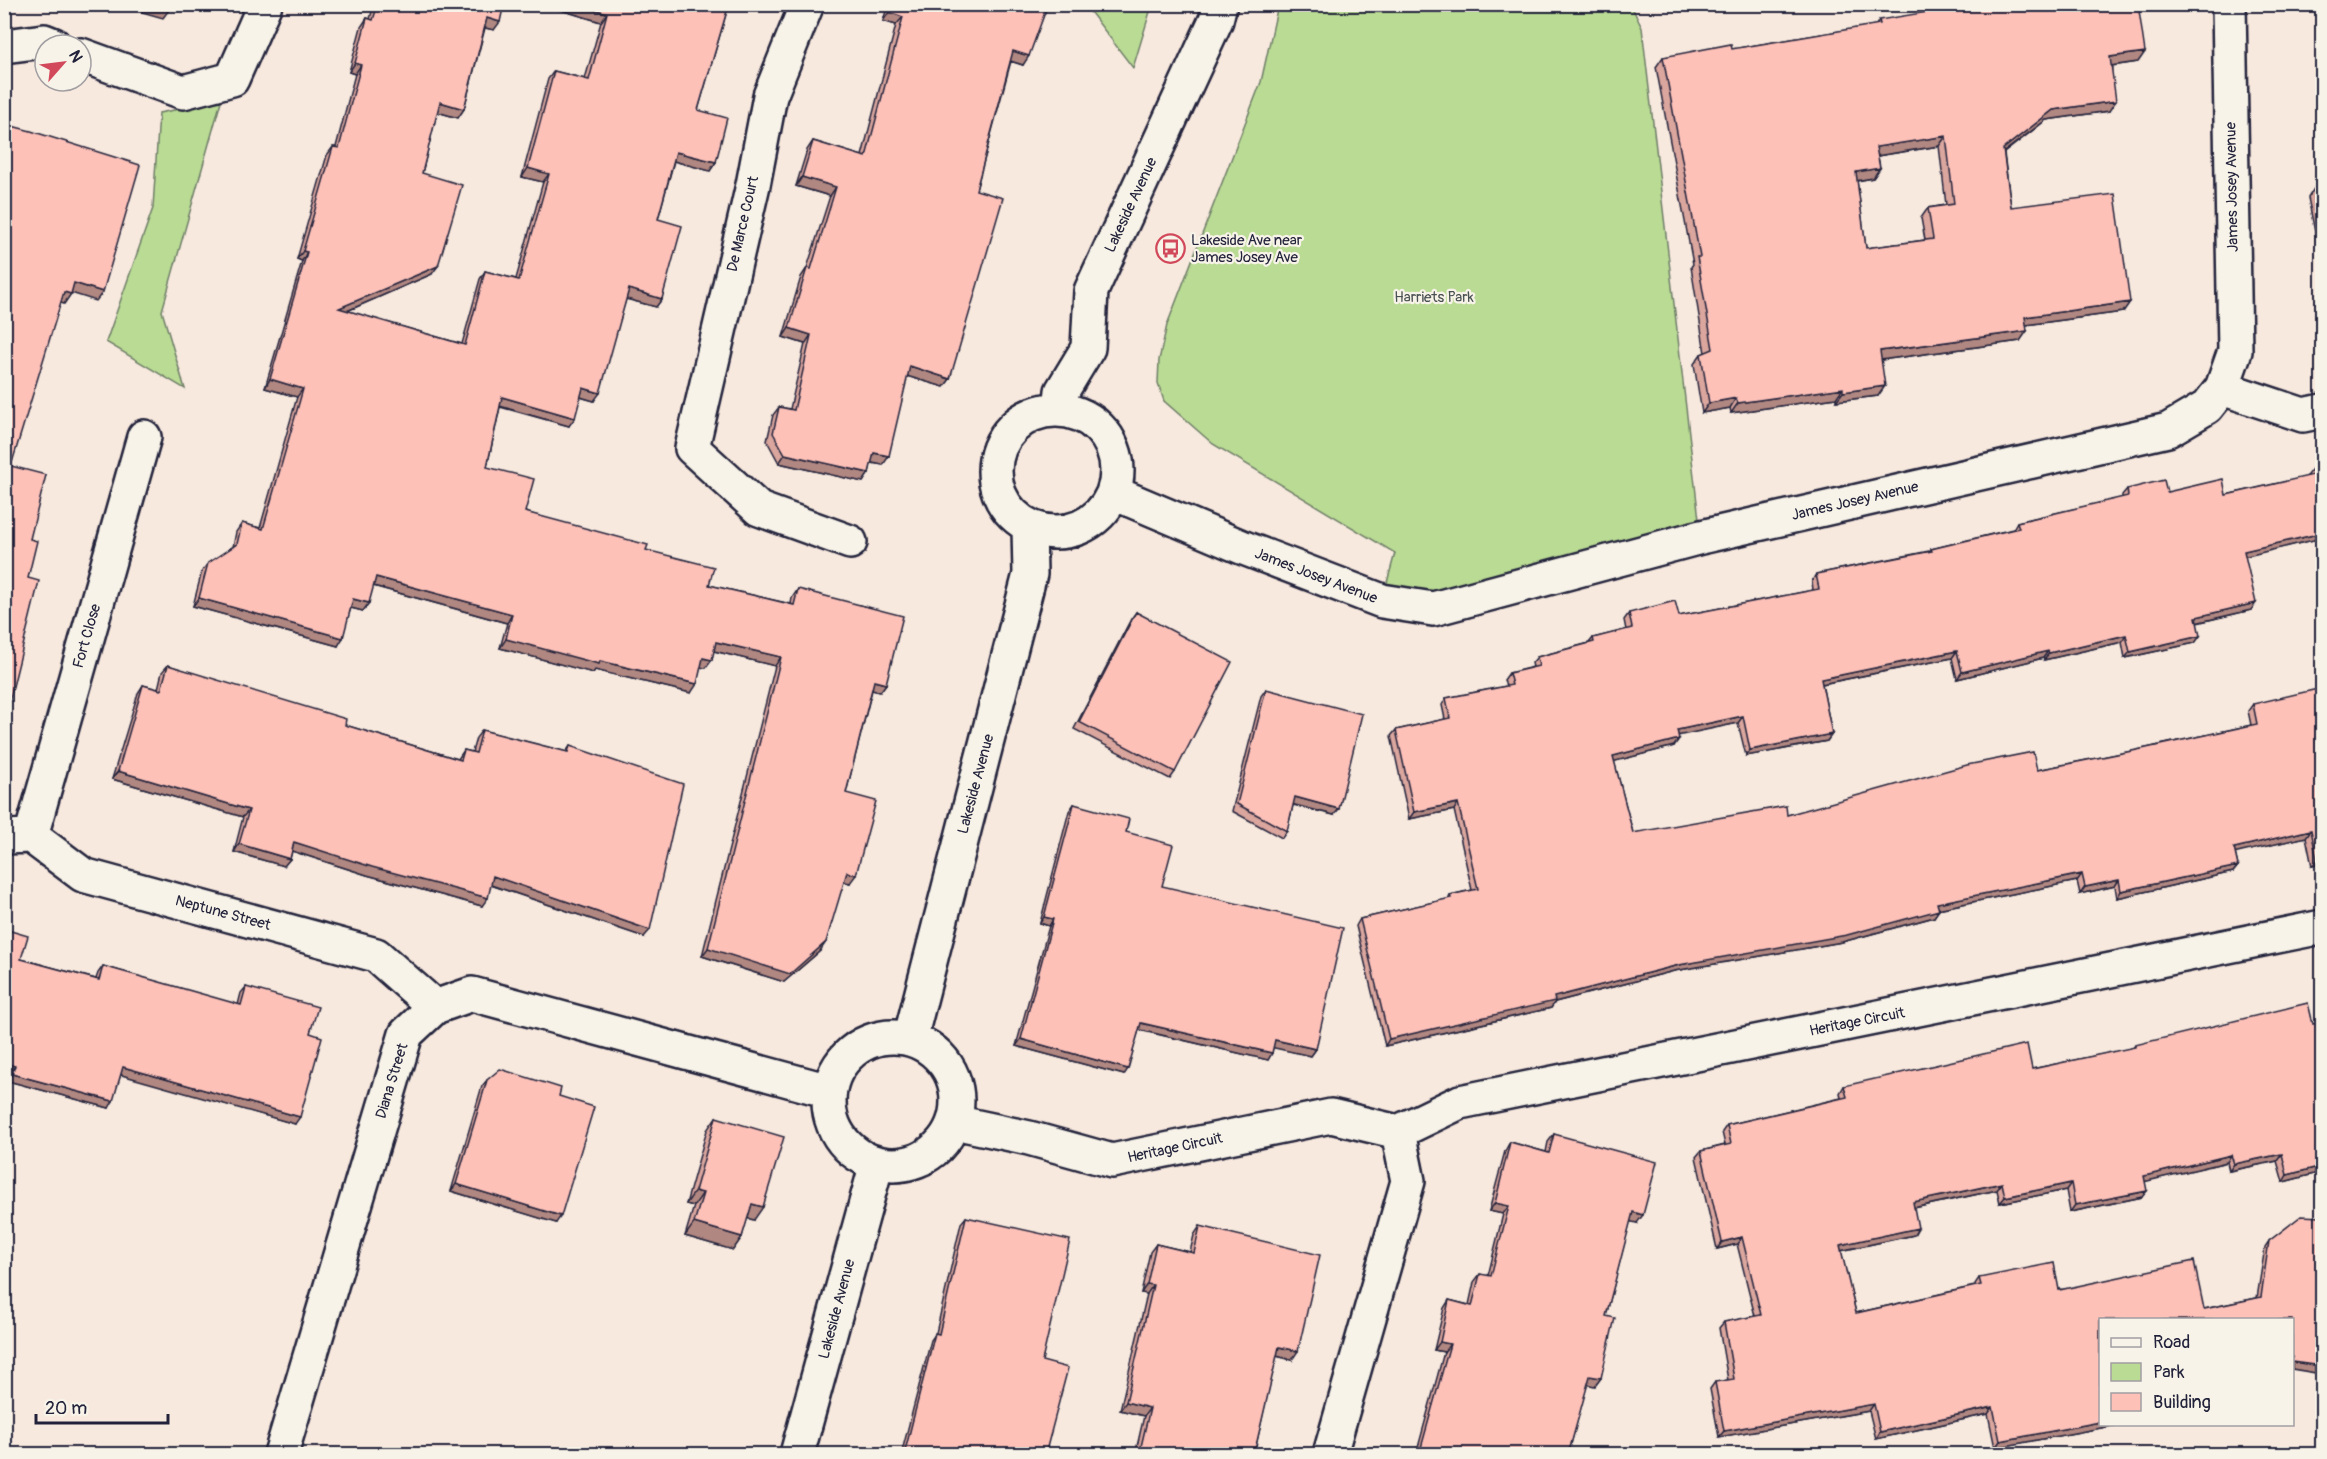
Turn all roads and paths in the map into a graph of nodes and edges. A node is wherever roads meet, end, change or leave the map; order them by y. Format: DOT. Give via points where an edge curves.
graph roads {
  1 [pos="265,4"];
  2 [pos="807,4"];
  3 [pos="1220,4"];
  4 [pos="2229,4"];
  5 [pos="33,42"];
  6 [pos="4,46"];
  7 [pos="93,59"];
  8 [pos="2222,388"];
  9 [pos="1060,410"];
  10 [pos="2322,411"];
  11 [pos="144,437"];
  12 [pos="1114,493"];
  13 [pos="1029,527"];
  14 [pos="850,542"];
  15 [pos="18,836"];
  16 [pos="2322,927"];
  17 [pos="435,1007"];
  18 [pos="910,1039"];
  19 [pos="830,1091"];
  20 [pos="954,1122"];
  21 [pos="1398,1132"];
  22 [pos="877,1163"];
  23 [pos="281,1455"];
  24 [pos="797,1455"];
  25 [pos="1330,1455"];
  1 -- 7 [label="street" via="232,79 183,92"];
  2 -- 14 [label="street, De Marce Court" via="770,96 692,448 759,509"];
  3 -- 9 [label="street, Lakeside Avenue" via="1091,291 1088,348 1062,391"];
  4 -- 8 [label="street, James Josey Avenue" via="2235,351"];
  5 -- 6 [label="street"];
  8 -- 10 [label="street" via="2303,415"];
  8 -- 12 [label="street, James Josey Avenue" via="2207,407 2168,430 1701,537 1433,609 1382,601"];
  9 -- 12 [label="street" via="1095,423 1107,438 1118,474"];
  9 -- 13 [label="street" via="1039,412 1020,421 1005,436 996,456 994,477 999,497 1012,515"];
  11 -- 15 [label="street, Fort Close"];
  12 -- 13 [label="street" via="1104,511 1070,532 1049,533"];
  13 -- 18 [label="street, Lakeside Avenue" via="1030,574"];
  15 -- 17 [label="street, Neptune Street" via="83,875 376,955"];
  16 -- 21 [label="street, Heritage Circuit" via="1460,1102"];
  17 -- 19 [label="street, Diana Street" via="472,994"];
  17 -- 23 [label="street, Diana Street" via="406,1034"];
  18 -- 19 [label="street" via="889,1036 850,1053 837,1070"];
  18 -- 20 [label="street" via="929,1047 949,1071 958,1101"];
  19 -- 22 [label="street" via="830,1110 845,1143"];
  20 -- 21 [label="street, Heritage Circuit" via="1112,1161 1331,1116"];
  20 -- 22 [label="street" via="932,1153 915,1162"];
  21 -- 25 [label="street" via="1408,1181"];
  22 -- 24 [label="street, Lakeside Avenue"];
}
